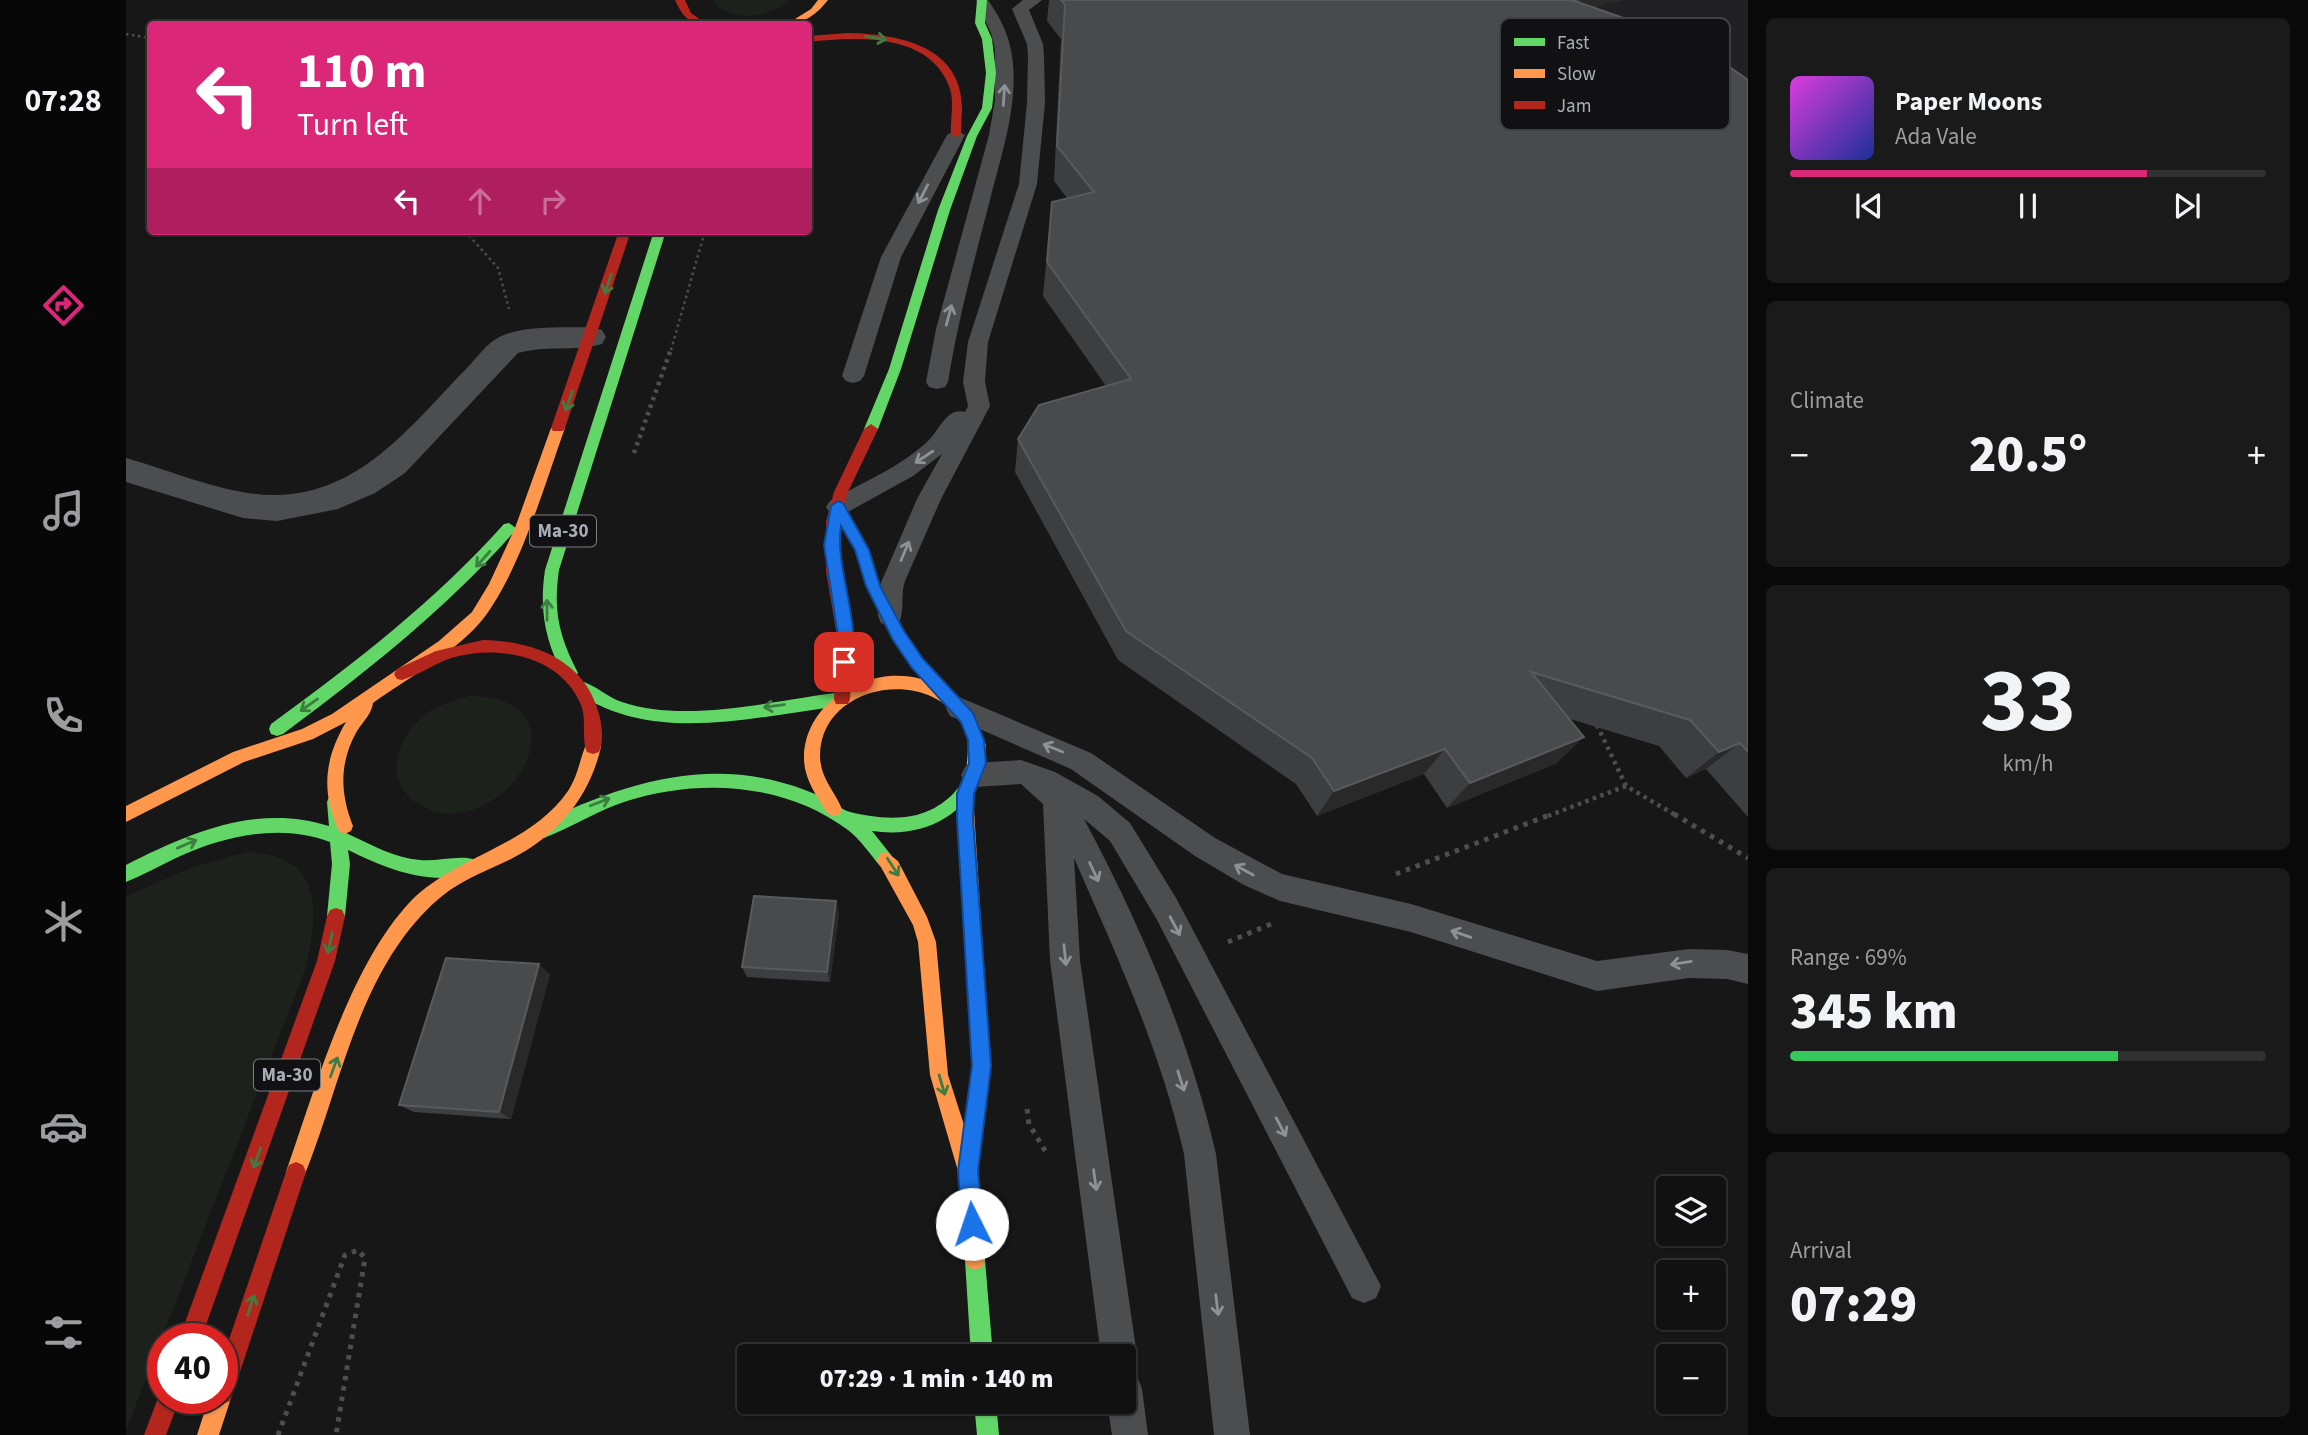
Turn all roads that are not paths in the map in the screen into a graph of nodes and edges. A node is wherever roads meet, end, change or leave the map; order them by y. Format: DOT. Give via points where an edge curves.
graph roads {
  1 [pos="823,0"];
  2 [pos="1034,0"];
  3 [pos="982,1"];
  4 [pos="796,21"];
  5 [pos="964,22"];
  6 [pos="812,39"];
  7 [pos="957,135"];
  8 [pos="956,184"];
  9 [pos="624,235"];
  10 [pos="659,235"];
  11 [pos="591,337"];
  12 [pos="853,376"];
  13 [pos="937,382"];
  14 [pos="975,382"];
  15 [pos="126,470"];
  16 [pos="538,485"];
  17 [pos="838,506"];
  18 [pos="890,616"];
  19 [pos="570,673"];
  20 [pos="402,674"];
  21 [pos="385,686"];
  22 [pos="584,690"];
  23 [pos="842,699"];
  24 [pos="955,704"];
  25 [pos="239,757"];
  26 [pos="1041,783"];
  27 [pos="970,784"];
  28 [pos="335,802"];
  29 [pos="840,813"];
  30 [pos="126,814"];
  31 [pos="270,826"];
  32 [pos="540,833"];
  33 [pos="338,839"];
  34 [pos="314,845"];
  35 [pos="376,856"];
  36 [pos="478,864"];
  37 [pos="326,865"];
  38 [pos="126,874"];
  39 [pos="336,917"];
  40 [pos="1748,969"];
  41 [pos="968,1171"];
  42 [pos="1364,1286"];
  43 [pos="196,1323"];
  44 [pos="981,1344"];
  45 [pos="1117,1344"];
  46 [pos="238,1345"];
  47 [pos="163,1414"];
  48 [pos="215,1414"];
  49 [pos="986,1414"];
  50 [pos="1127,1414"];
  51 [pos="155,1435"];
  52 [pos="208,1435"];
  53 [pos="988,1435"];
  54 [pos="1130,1435"];
  55 [pos="1233,1435"];
  1 -- 4 [label="main road"];
  2 -- 14 [label="lane" via="1020,9 1036,56 1028,184 986,311"];
  3 -- 8 [label="main road" via="980,23 991,73 987,108"];
  13 -- 3 [label="lane, one-way" via="946,329 1004,103 1002,38"];
  5 -- 7 [label="main road" via="975,78 970,107"];
  6 -- 7 [label="main road, one-way" via="877,37 929,55 945,69 955,87"];
  7 -- 8 [label="main road"];
  7 -- 12 [label="lane, one-way" via="891,257"];
  8 -- 17 [label="main road" via="934,238 879,412"];
  9 -- 11 [label="main road, Ma-30, one-way"];
  19 -- 10 [label="main road, Ma-30, one-way" via="548,627 548,583"];
  11 -- 15 [label="street" via="513,342 394,464 326,500 277,508 243,505"];
  11 -- 16 [label="main road, Ma-30, one-way"];
  14 -- 17 [label="lane, one-way" via="956,421 935,449"];
  18 -- 14 [label="lane, one-way" via="889,593 910,540 976,415 979,397"];
  16 -- 20 [label="main road, Ma-30" via="487,601 461,631"];
  16 -- 25 [label="main road, one-way" via="501,538 447,595 372,659"];
  17 -- 18 [label="main road"];
  17 -- 23 [label="main road" via="831,545 845,636"];
  18 -- 24 [label="main road" via="918,664"];
  19 -- 20 [label="main road" via="525,649 484,646 442,655"];
  19 -- 22 [label="main road"];
  20 -- 21 [label="main road"];
  21 -- 25 [label="main road" via="338,719"];
  21 -- 28 [label="main road" via="357,716 339,748 334,767"];
  23 -- 22 [label="main road, one-way" via="663,719 617,709"];
  22 -- 32 [label="main road" via="595,723 591,760 572,799"];
  23 -- 24 [label="main road" via="864,687 890,682 916,684"];
  23 -- 29 [label="main road" via="823,717 810,752 817,789"];
  24 -- 27 [label="main road" via="976,740"];
  40 -- 24 [label="lane, one-way" via="1694,961 1627,976 1597,976 1411,918 1280,887 1205,847 1081,761"];
  25 -- 30 [label="main road"];
  26 -- 27 [label="lane" via="1007,771"];
  26 -- 42 [label="lane, one-way" via="1058,787 1088,805 1120,832 1133,850"];
  26 -- 45 [label="lane, one-way" via="1060,819 1065,960"];
  26 -- 55 [label="lane, one-way" via="1069,815 1123,929 1164,1027 1191,1111"];
  27 -- 29 [label="main road" via="943,814 902,829 873,828"];
  27 -- 41 [label="main road" via="981,1066"];
  28 -- 33 [label="main road, Ma-30"];
  28 -- 35 [label="main road" via="349,833"];
  32 -- 29 [label="main road, one-way" via="601,801 683,782 740,780 777,785 814,797"];
  29 -- 41 [label="main road, one-way" via="869,836 890,862 922,925 934,986 939,1075"];
  31 -- 33 [label="main road" via="316,830"];
  31 -- 34 [label="main road" via="291,830"];
  38 -- 31 [label="main road, one-way" via="217,833"];
  32 -- 36 [label="main road"];
  33 -- 35 [label="main road"];
  33 -- 39 [label="main road, Ma-30" via="341,864"];
  35 -- 36 [label="main road" via="414,869"];
  46 -- 36 [label="main road, one-way" via="292,1182 373,970 391,939 424,901"];
  37 -- 39 [label="main road"];
  39 -- 43 [label="main road, Ma-30, one-way" via="298,1044"];
  41 -- 44 [label="main road"];
  47 -- 51 [label="main road"];
  48 -- 52 [label="main road"];
  49 -- 53 [label="main road"];
  50 -- 54 [label="lane"];
}
